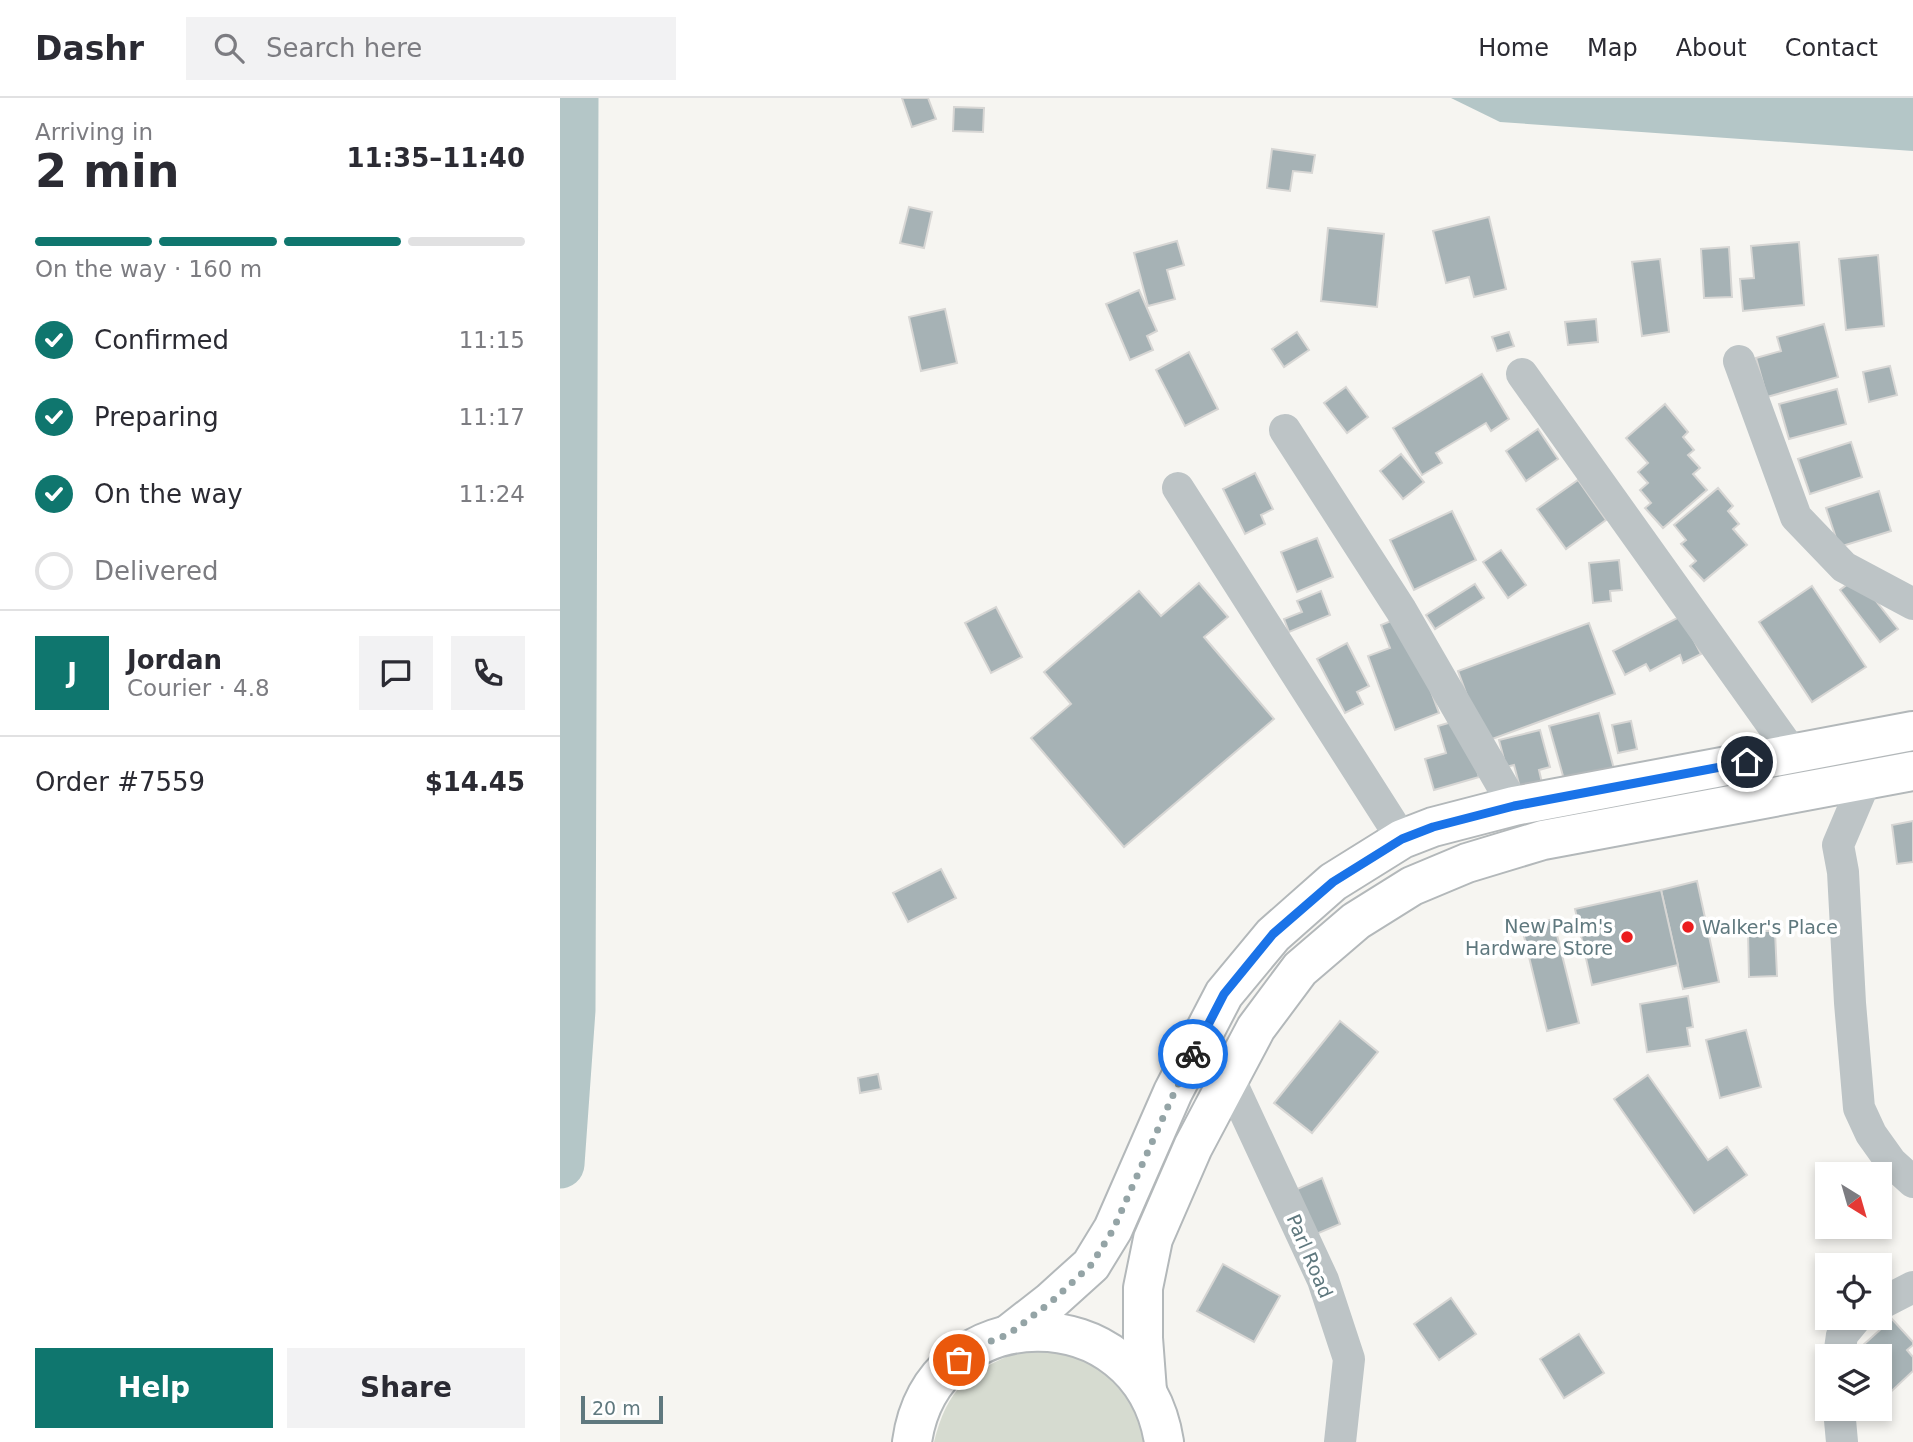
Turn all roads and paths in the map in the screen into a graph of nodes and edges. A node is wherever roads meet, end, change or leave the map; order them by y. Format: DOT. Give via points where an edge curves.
graph roads {
  1 [pos="1739,360"];
  2 [pos="1522,374"];
  3 [pos="1285,430"];
  4 [pos="1178,488"];
  5 [pos="1913,604"];
  6 [pos="1913,732"];
  7 [pos="1793,754"];
  8 [pos="1913,771"];
  9 [pos="1866,779"];
  10 [pos="1514,806"];
  11 [pos="1402,839"];
  12 [pos="1230,1080"];
  13 [pos="1913,1182"];
  14 [pos="1913,1287"];
  15 [pos="1892,1298"];
  16 [pos="1009,1334"];
  17 [pos="1147,1391"];
  18 [pos="1840,1421"];
  19 [pos="911,1441"];
  20 [pos="1164,1442"];
  21 [pos="1340,1442"];
  22 [pos="1842,1442"];
  1 -- 5 [label="street" via="1796,517 1844,566"];
  2 -- 7 [label="street"];
  3 -- 10 [label="street" via="1401,610"];
  4 -- 11 [label="street"];
  6 -- 7 [label="highway"];
  7 -- 10 [label="highway"];
  8 -- 9 [label="highway"];
  9 -- 12 [label="highway" via="1543,840 1412,886 1356,921 1300,969 1256,1028"];
  9 -- 13 [label="street" via="1838,845 1859,1108 1891,1162"];
  10 -- 11 [label="highway"];
  11 -- 16 [label="highway" via="1333,882 1273,934 1224,994 1113,1230 1091,1265"];
  12 -- 17 [label="highway" via="1193,1147 1153,1239 1143,1288"];
  12 -- 21 [label="street, Parl Road" via="1322,1280 1349,1359"];
  14 -- 15 [label="street"];
  16 -- 17 [label="highway" via="1049,1331 1087,1340 1121,1360"];
  16 -- 19 [label="highway" via="974,1348 945,1372 923,1403"];
  17 -- 20 [label="highway"];
  18 -- 22 [label="street"];
}
